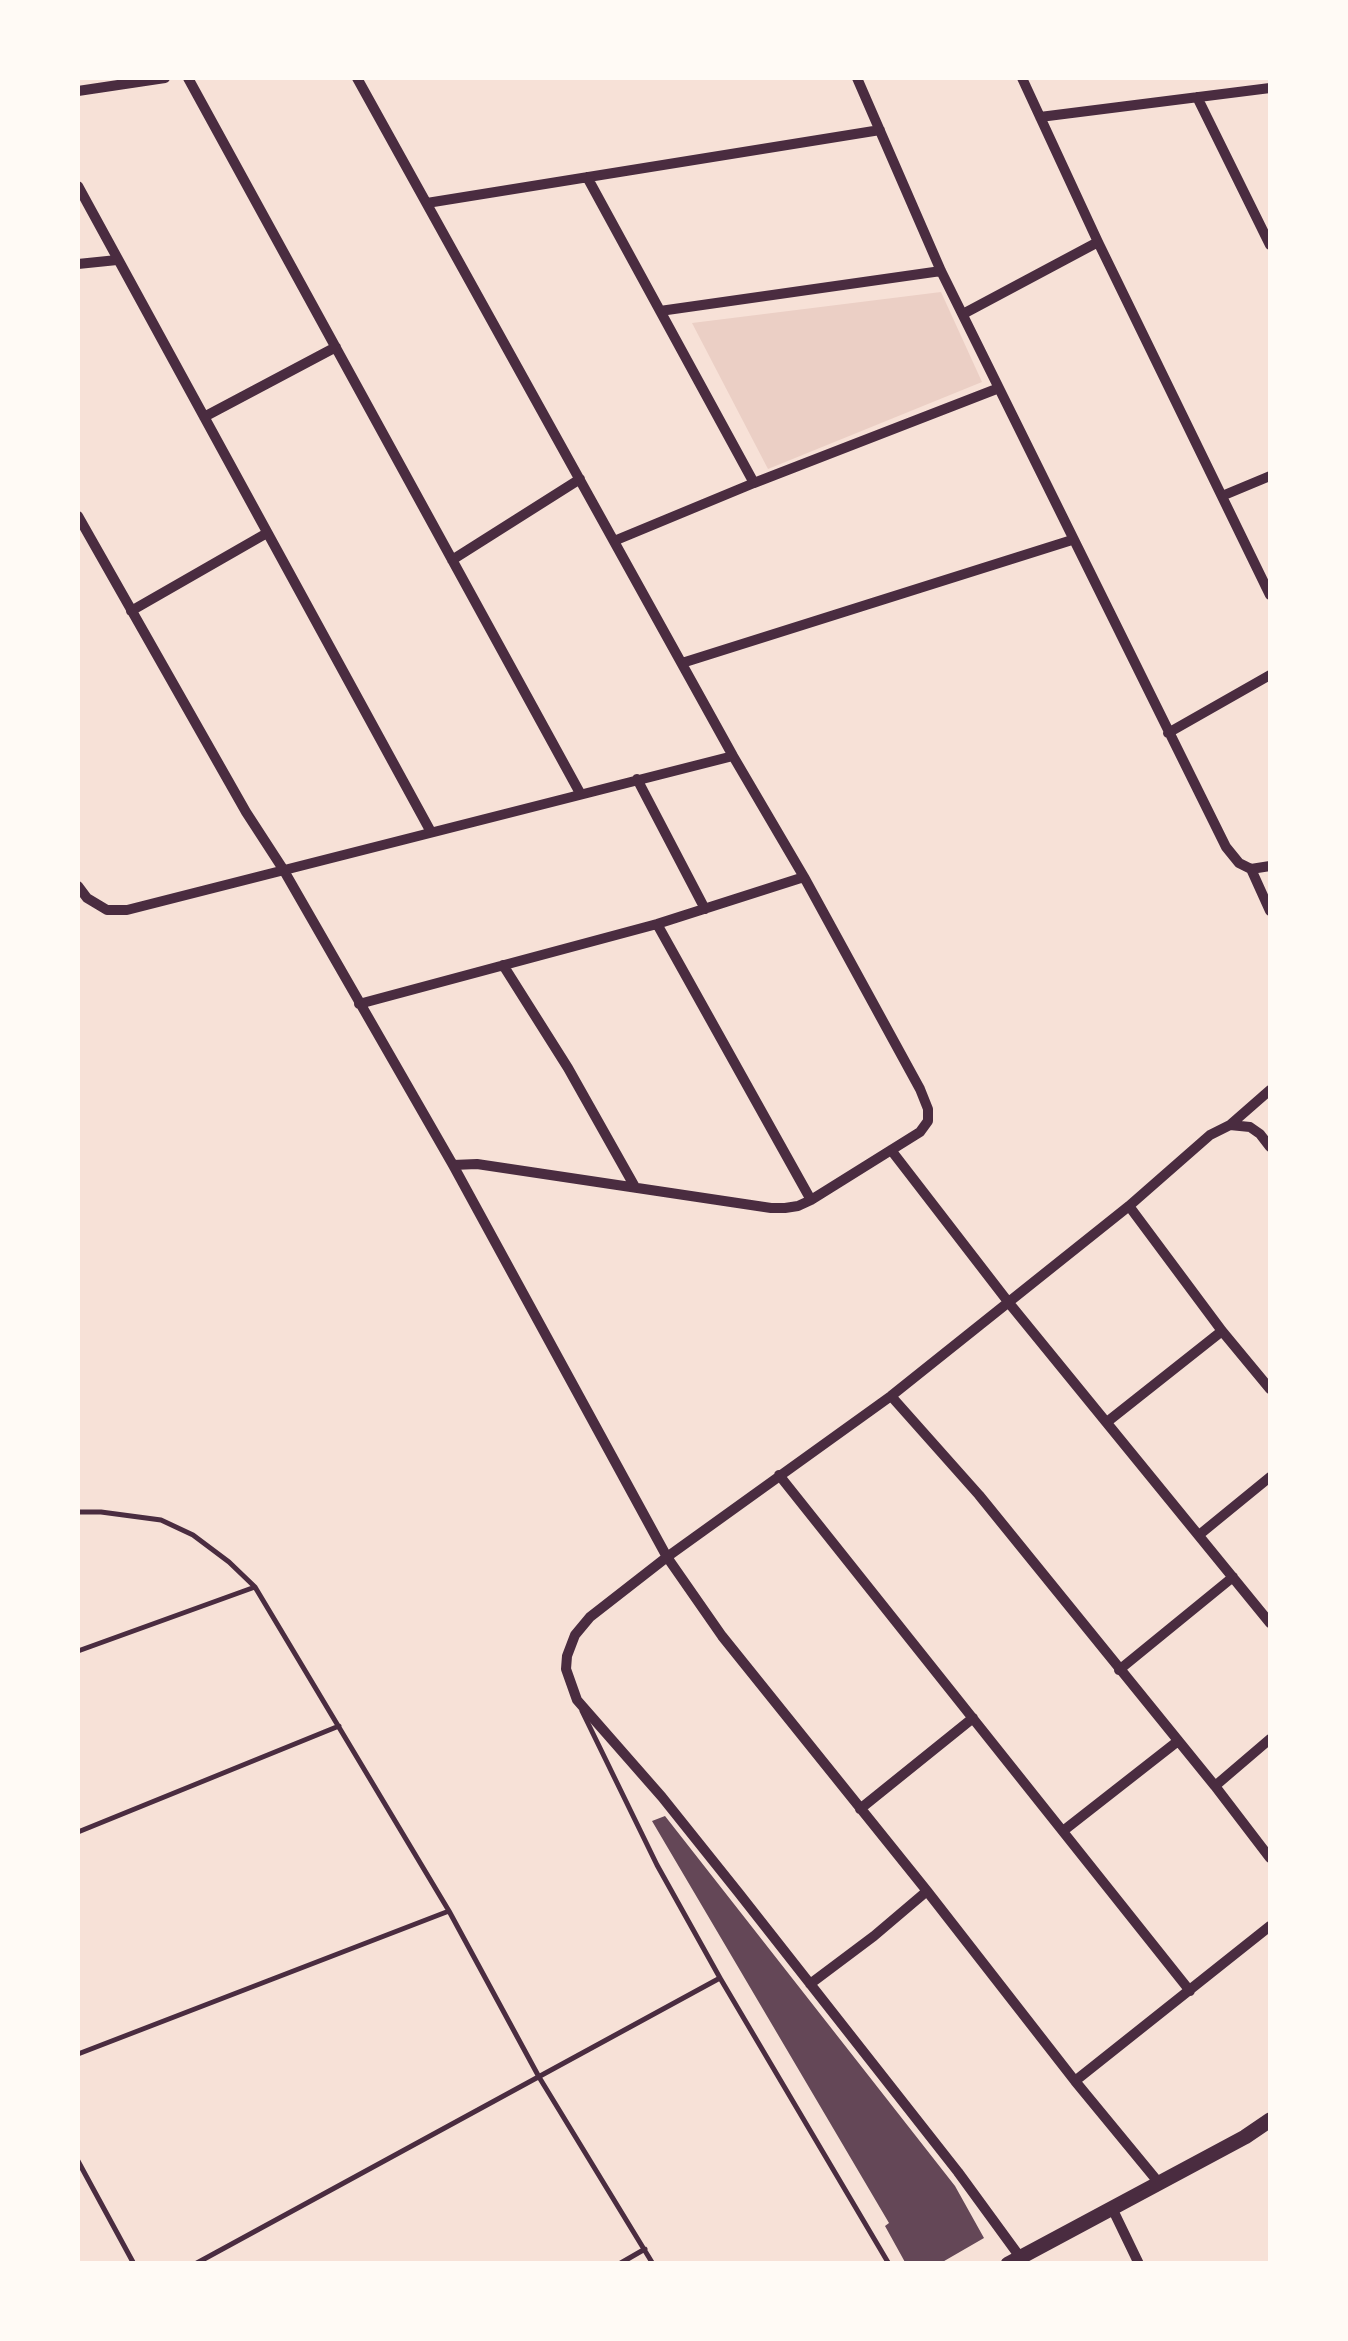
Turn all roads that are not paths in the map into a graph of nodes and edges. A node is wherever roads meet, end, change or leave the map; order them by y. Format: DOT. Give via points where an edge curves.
graph roads {
  1 [pos="165,78"];
  2 [pos="188,78"];
  3 [pos="358,78"];
  4 [pos="857,78"];
  5 [pos="1022,78"];
  6 [pos="1270,88"];
  7 [pos="78,90"];
  8 [pos="1197,97"];
  9 [pos="1040,117"];
  10 [pos="880,130"];
  11 [pos="587,178"];
  12 [pos="78,186"];
  13 [pos="427,203"];
  14 [pos="1098,242"];
  15 [pos="1270,245"];
  16 [pos="118,260"];
  17 [pos="78,264"];
  18 [pos="941,271"];
  19 [pos="660,311"];
  20 [pos="963,314"];
  21 [pos="336,347"];
  22 [pos="999,388"];
  23 [pos="204,417"];
  24 [pos="1270,476"];
  25 [pos="580,479"];
  26 [pos="754,483"];
  27 [pos="1222,496"];
  28 [pos="78,516"];
  29 [pos="82,532"];
  30 [pos="267,533"];
  31 [pos="1072,540"];
  32 [pos="614,541"];
  33 [pos="452,560"];
  34 [pos="1270,595"];
  35 [pos="130,611"];
  36 [pos="682,663"];
  37 [pos="1270,675"];
  38 [pos="1168,733"];
  39 [pos="734,756"];
  40 [pos="637,780"];
  41 [pos="580,793"];
  42 [pos="430,832"];
  43 [pos="1270,866"];
  44 [pos="284,869"];
  45 [pos="1251,870"];
  46 [pos="804,877"];
  47 [pos="78,886"];
  48 [pos="705,909"];
  49 [pos="1270,911"];
  50 [pos="657,924"];
  51 [pos="502,965"];
  52 [pos="359,1004"];
  53 [pos="1270,1090"];
  54 [pos="1230,1125"];
  55 [pos="1270,1147"];
  56 [pos="891,1150"];
  57 [pos="453,1166"];
  58 [pos="635,1187"];
  59 [pos="812,1200"];
  60 [pos="1129,1206"];
  61 [pos="1009,1303"];
  62 [pos="1222,1331"];
  63 [pos="1270,1389"];
  64 [pos="891,1396"];
  65 [pos="1107,1422"];
  66 [pos="779,1475"];
  67 [pos="1270,1477"];
  68 [pos="78,1512"];
  69 [pos="1199,1535"];
  70 [pos="667,1557"];
  71 [pos="1233,1577"];
  72 [pos="255,1587"];
  73 [pos="1270,1623"];
  74 [pos="78,1652"];
  75 [pos="1119,1670"];
  76 [pos="577,1700"];
  77 [pos="974,1718"];
  78 [pos="339,1726"];
  79 [pos="1270,1739"];
  80 [pos="1178,1741"];
  81 [pos="1216,1786"];
  82 [pos="860,1808"];
  83 [pos="1063,1831"];
  84 [pos="78,1832"];
  85 [pos="1270,1858"];
  86 [pos="927,1891"];
  87 [pos="449,1911"];
  88 [pos="1270,1926"];
  89 [pos="720,1978"];
  90 [pos="810,1984"];
  91 [pos="1190,1991"];
  92 [pos="78,2054"];
  93 [pos="539,2077"];
  94 [pos="1074,2081"];
  95 [pos="1270,2120"];
  96 [pos="78,2161"];
  97 [pos="1158,2182"];
  98 [pos="1112,2208"];
  99 [pos="644,2249"];
  100 [pos="1014,2260"];
  101 [pos="134,2264"];
  102 [pos="195,2264"];
  103 [pos="618,2264"];
  104 [pos="652,2264"];
  105 [pos="889,2264"];
  106 [pos="1139,2264"];
  1 -- 7 [label="street"];
  2 -- 21 [label="street"];
  3 -- 13 [label="street"];
  4 -- 10 [label="street"];
  5 -- 9 [label="street"];
  6 -- 8 [label="street"];
  8 -- 9 [label="street"];
  8 -- 15 [label="street"];
  9 -- 14 [label="street"];
  10 -- 11 [label="street"];
  10 -- 18 [label="street"];
  11 -- 13 [label="street"];
  11 -- 19 [label="street"];
  12 -- 16 [label="street"];
  13 -- 25 [label="street"];
  14 -- 20 [label="street"];
  14 -- 27 [label="street"];
  16 -- 17 [label="street"];
  16 -- 23 [label="street"];
  18 -- 19 [label="street"];
  18 -- 20 [label="street"];
  19 -- 26 [label="street"];
  20 -- 22 [label="street"];
  21 -- 23 [label="street"];
  21 -- 33 [label="street"];
  22 -- 26 [label="street"];
  22 -- 31 [label="street"];
  23 -- 30 [label="street"];
  24 -- 27 [label="street"];
  25 -- 32 [label="street"];
  25 -- 33 [label="street"];
  26 -- 32 [label="street"];
  27 -- 34 [label="street"];
  28 -- 29 [label="street"];
  29 -- 35 [label="street"];
  30 -- 35 [label="street"];
  30 -- 42 [label="street"];
  31 -- 36 [label="street"];
  31 -- 38 [label="street"];
  32 -- 36 [label="street"];
  33 -- 41 [label="street"];
  35 -- 44 [label="street"];
  36 -- 39 [label="street"];
  37 -- 38 [label="street"];
  38 -- 45 [label="street" via="1226,848"];
  39 -- 40 [label="street"];
  39 -- 46 [label="street"];
  40 -- 41 [label="street"];
  40 -- 48 [label="street"];
  41 -- 42 [label="street"];
  42 -- 44 [label="street"];
  43 -- 45 [label="street"];
  44 -- 47 [label="street" via="127,910 107,910"];
  44 -- 52 [label="street"];
  45 -- 49 [label="street"];
  46 -- 48 [label="street"];
  46 -- 56 [label="street" via="928,1109 920,1132"];
  48 -- 50 [label="street"];
  50 -- 51 [label="street"];
  50 -- 59 [label="street"];
  51 -- 52 [label="street"];
  51 -- 58 [label="street"];
  52 -- 57 [label="street"];
  53 -- 54 [label="street"];
  54 -- 55 [label="street" via="1250,1126"];
  54 -- 60 [label="street"];
  56 -- 59 [label="street"];
  56 -- 61 [label="street"];
  57 -- 58 [label="street"];
  57 -- 70 [label="street"];
  58 -- 59 [label="street" via="771,1208"];
  60 -- 61 [label="street"];
  60 -- 62 [label="street"];
  61 -- 64 [label="street"];
  61 -- 65 [label="street"];
  62 -- 63 [label="street"];
  62 -- 65 [label="street"];
  64 -- 66 [label="street"];
  64 -- 75 [label="street"];
  65 -- 69 [label="street"];
  66 -- 70 [label="street"];
  66 -- 77 [label="street"];
  67 -- 69 [label="street"];
  68 -- 72 [label="lane" via="161,1520 193,1535"];
  69 -- 71 [label="street"];
  70 -- 76 [label="street" via="575,1635 566,1669"];
  70 -- 82 [label="street"];
  71 -- 73 [label="street"];
  71 -- 75 [label="street"];
  72 -- 74 [label="lane"];
  72 -- 78 [label="lane"];
  75 -- 80 [label="street"];
  76 -- 89 [label="lane"];
  76 -- 90 [label="street"];
  77 -- 82 [label="street"];
  77 -- 83 [label="street"];
  78 -- 84 [label="lane"];
  78 -- 87 [label="lane"];
  79 -- 81 [label="street"];
  80 -- 81 [label="street"];
  80 -- 83 [label="street"];
  81 -- 85 [label="street"];
  82 -- 86 [label="street"];
  83 -- 91 [label="street"];
  86 -- 90 [label="street"];
  86 -- 94 [label="street"];
  87 -- 92 [label="lane"];
  87 -- 93 [label="lane"];
  88 -- 91 [label="street"];
  89 -- 93 [label="lane"];
  89 -- 105 [label="lane"];
  90 -- 100 [label="street" via="958,2172"];
  91 -- 94 [label="street"];
  93 -- 99 [label="lane"];
  93 -- 102 [label="lane"];
  94 -- 97 [label="street"];
  95 -- 97 [label="main road"];
  96 -- 101 [label="lane"];
  97 -- 98 [label="main road"];
  98 -- 100 [label="main road"];
  98 -- 106 [label="street"];
  99 -- 103 [label="lane"];
  99 -- 104 [label="lane"];
}
